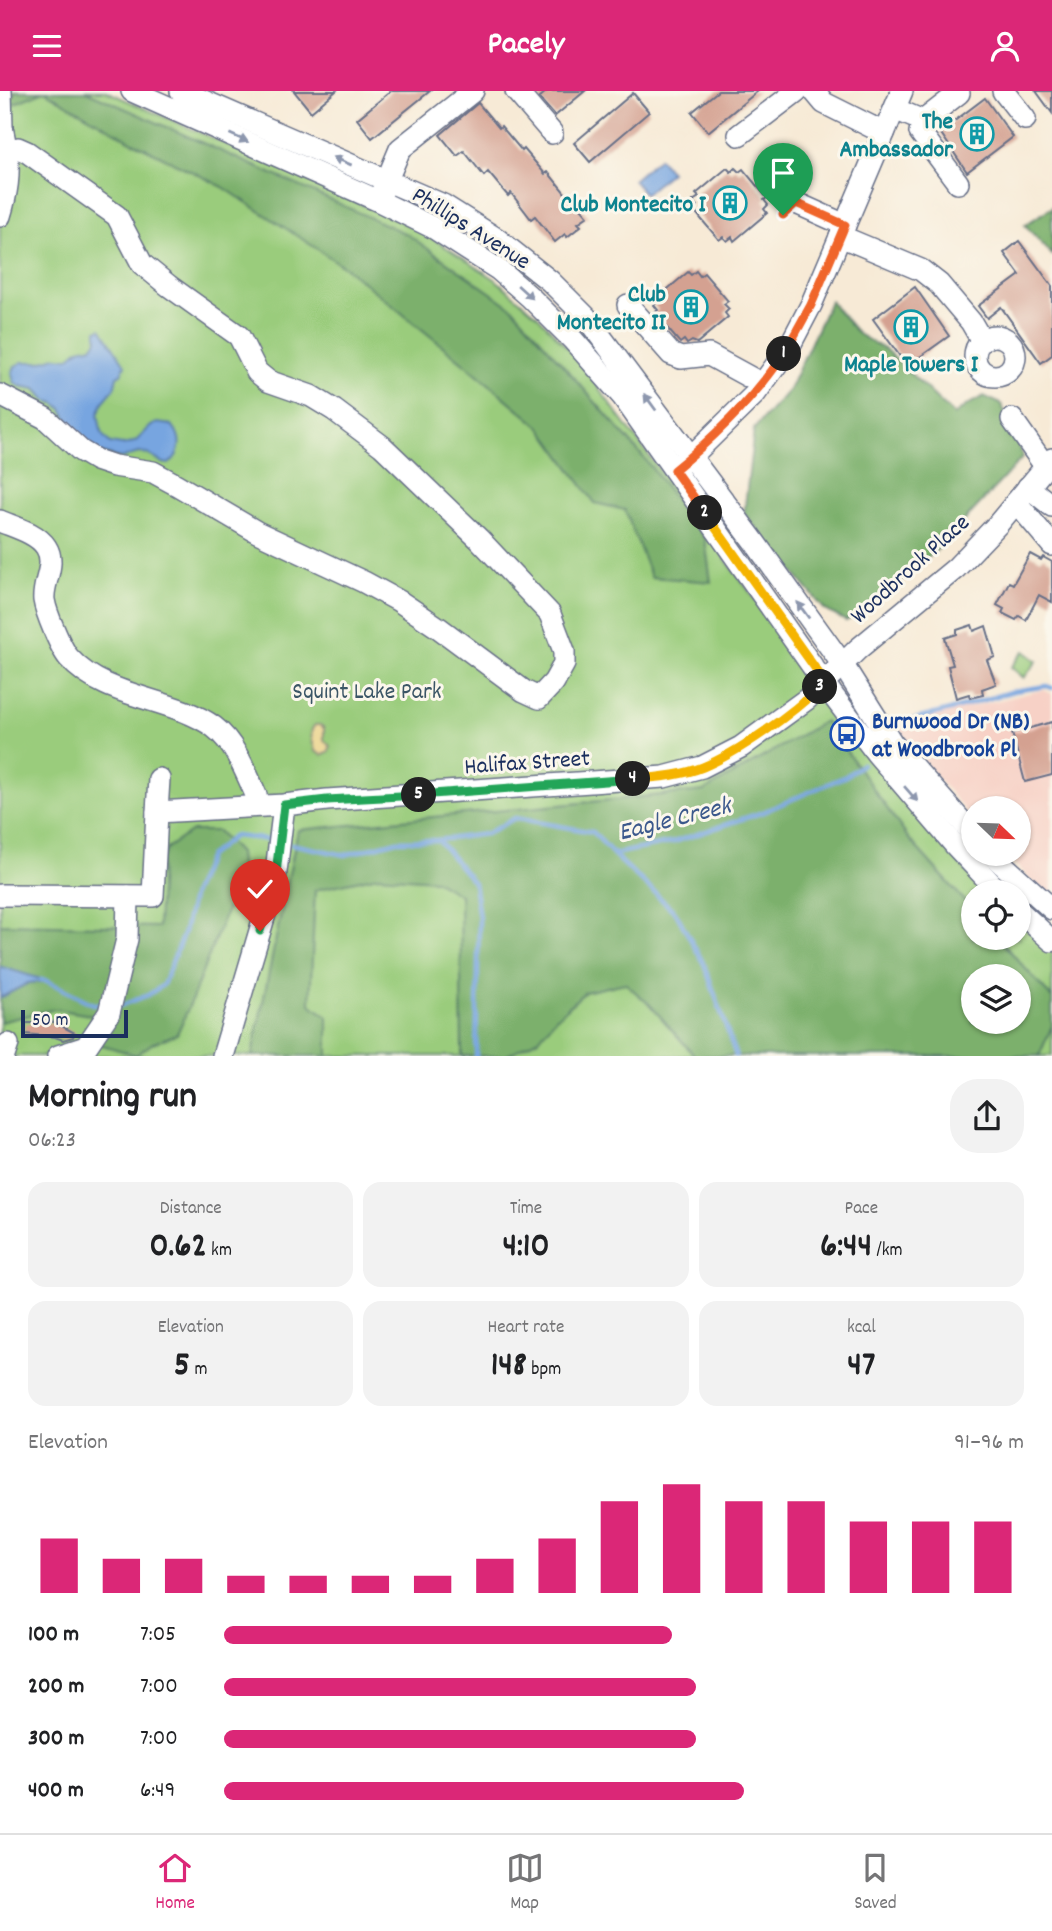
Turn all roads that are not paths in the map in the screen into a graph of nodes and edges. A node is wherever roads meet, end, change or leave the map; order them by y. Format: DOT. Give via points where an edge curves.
graph roads {
  1 [pos="1,91"];
  2 [pos="132,91"];
  3 [pos="181,91"];
  4 [pos="473,91"];
  5 [pos="516,91"];
  6 [pos="797,91"];
  7 [pos="814,91"];
  8 [pos="1003,91"];
  9 [pos="959,93"];
  10 [pos="898,100"];
  11 [pos="213,106"];
  12 [pos="1025,119"];
  13 [pos="923,121"];
  14 [pos="552,132"];
  15 [pos="884,133"];
  16 [pos="739,135"];
  17 [pos="3,156"];
  18 [pos="387,180"];
  19 [pos="779,182"];
  20 [pos="958,183"];
  21 [pos="379,201"];
  22 [pos="0,216"];
  23 [pos="843,231"];
  24 [pos="628,305"];
  25 [pos="982,341"];
  26 [pos="762,384"];
  27 [pos="0,395"];
  28 [pos="1012,419"];
  29 [pos="1048,462"];
  30 [pos="682,463"];
  31 [pos="1022,494"];
  32 [pos="1052,506"];
  33 [pos="0,521"];
  34 [pos="1052,545"];
  35 [pos="843,665"];
  36 [pos="825,682"];
  37 [pos="159,779"];
  38 [pos="256,795"];
  39 [pos="160,812"];
  40 [pos="961,821"];
  41 [pos="278,823"];
  42 [pos="1004,866"];
  43 [pos="988,880"];
  44 [pos="0,895"];
  45 [pos="128,896"];
  46 [pos="1052,909"];
  47 [pos="1031,922"];
  48 [pos="1052,941"];
  49 [pos="91,1051"];
  50 [pos="58,1056"];
  51 [pos="223,1056"];
  1 -- 17 [label="street"];
  2 -- 11 [label="street, Phillips Avenue"];
  3 -- 11 [label="street, Phillips Avenue"];
  4 -- 18 [label="street" via="400,149"];
  5 -- 14 [label="street"];
  6 -- 16 [label="street"];
  7 -- 15 [label="street" via="824,103"];
  8 -- 12 [label="street"];
  9 -- 13 [label="street"];
  10 -- 13 [label="street"];
  10 -- 15 [label="street"];
  18 -- 11 [label="street, Phillips Avenue, one-way"];
  11 -- 21 [label="street, Phillips Avenue, one-way"];
  13 -- 20 [label="street" via="920,132"];
  15 -- 23 [label="street"];
  17 -- 22 [label="street" via="9,169 8,190"];
  17 -- 27 [label="street" via="18,148 27,152 117,216 142,264 239,336 257,372 268,381 312,395 382,446 550,614 564,664 539,698 524,691 399,601 257,532 153,473 96,460 45,418"];
  18 -- 21 [label="street"];
  30 -- 18 [label="street, Phillips Avenue, one-way" via="586,317 550,281 497,239 443,205"];
  19 -- 23 [label="street" via="794,202"];
  21 -- 30 [label="street, Phillips Avenue, one-way" via="432,227 499,270 573,340"];
  23 -- 25 [label="street" via="939,283"];
  23 -- 26 [label="street" via="798,331"];
  24 -- 26 [label="street" via="671,354 681,358 709,355"];
  26 -- 30 [label="street"];
  28 -- 29 [label="street"];
  29 -- 31 [label="street, Woodbrook Place"];
  35 -- 30 [label="street, Phillips Avenue, one-way" via="757,544"];
  30 -- 36 [label="street, Phillips Avenue"];
  31 -- 32 [label="street"];
  31 -- 34 [label="street"];
  31 -- 35 [label="street, Woodbrook Place" via="956,568"];
  33 -- 38 [label="street" via="34,536 47,548 50,565 44,598 68,658 89,675 215,728 240,758"];
  35 -- 36 [label="street, Woodbrook Place"];
  35 -- 40 [label="street, Phillips Avenue" via="892,743"];
  36 -- 41 [label="street, Halifax Street" via="741,747 702,767 664,777 327,800"];
  36 -- 43 [label="street, Phillips Avenue, one-way" via="899,780"];
  37 -- 39 [label="street"];
  39 -- 41 [label="street, Halifax Street"];
  39 -- 45 [label="street" via="153,896"];
  41 -- 51 [label="street" via="275,880"];
  42 -- 46 [label="street"];
  44 -- 45 [label="street"];
  45 -- 49 [label="street" via="127,939 109,1013"];
  47 -- 48 [label="street"];
  49 -- 50 [label="street"];
}
